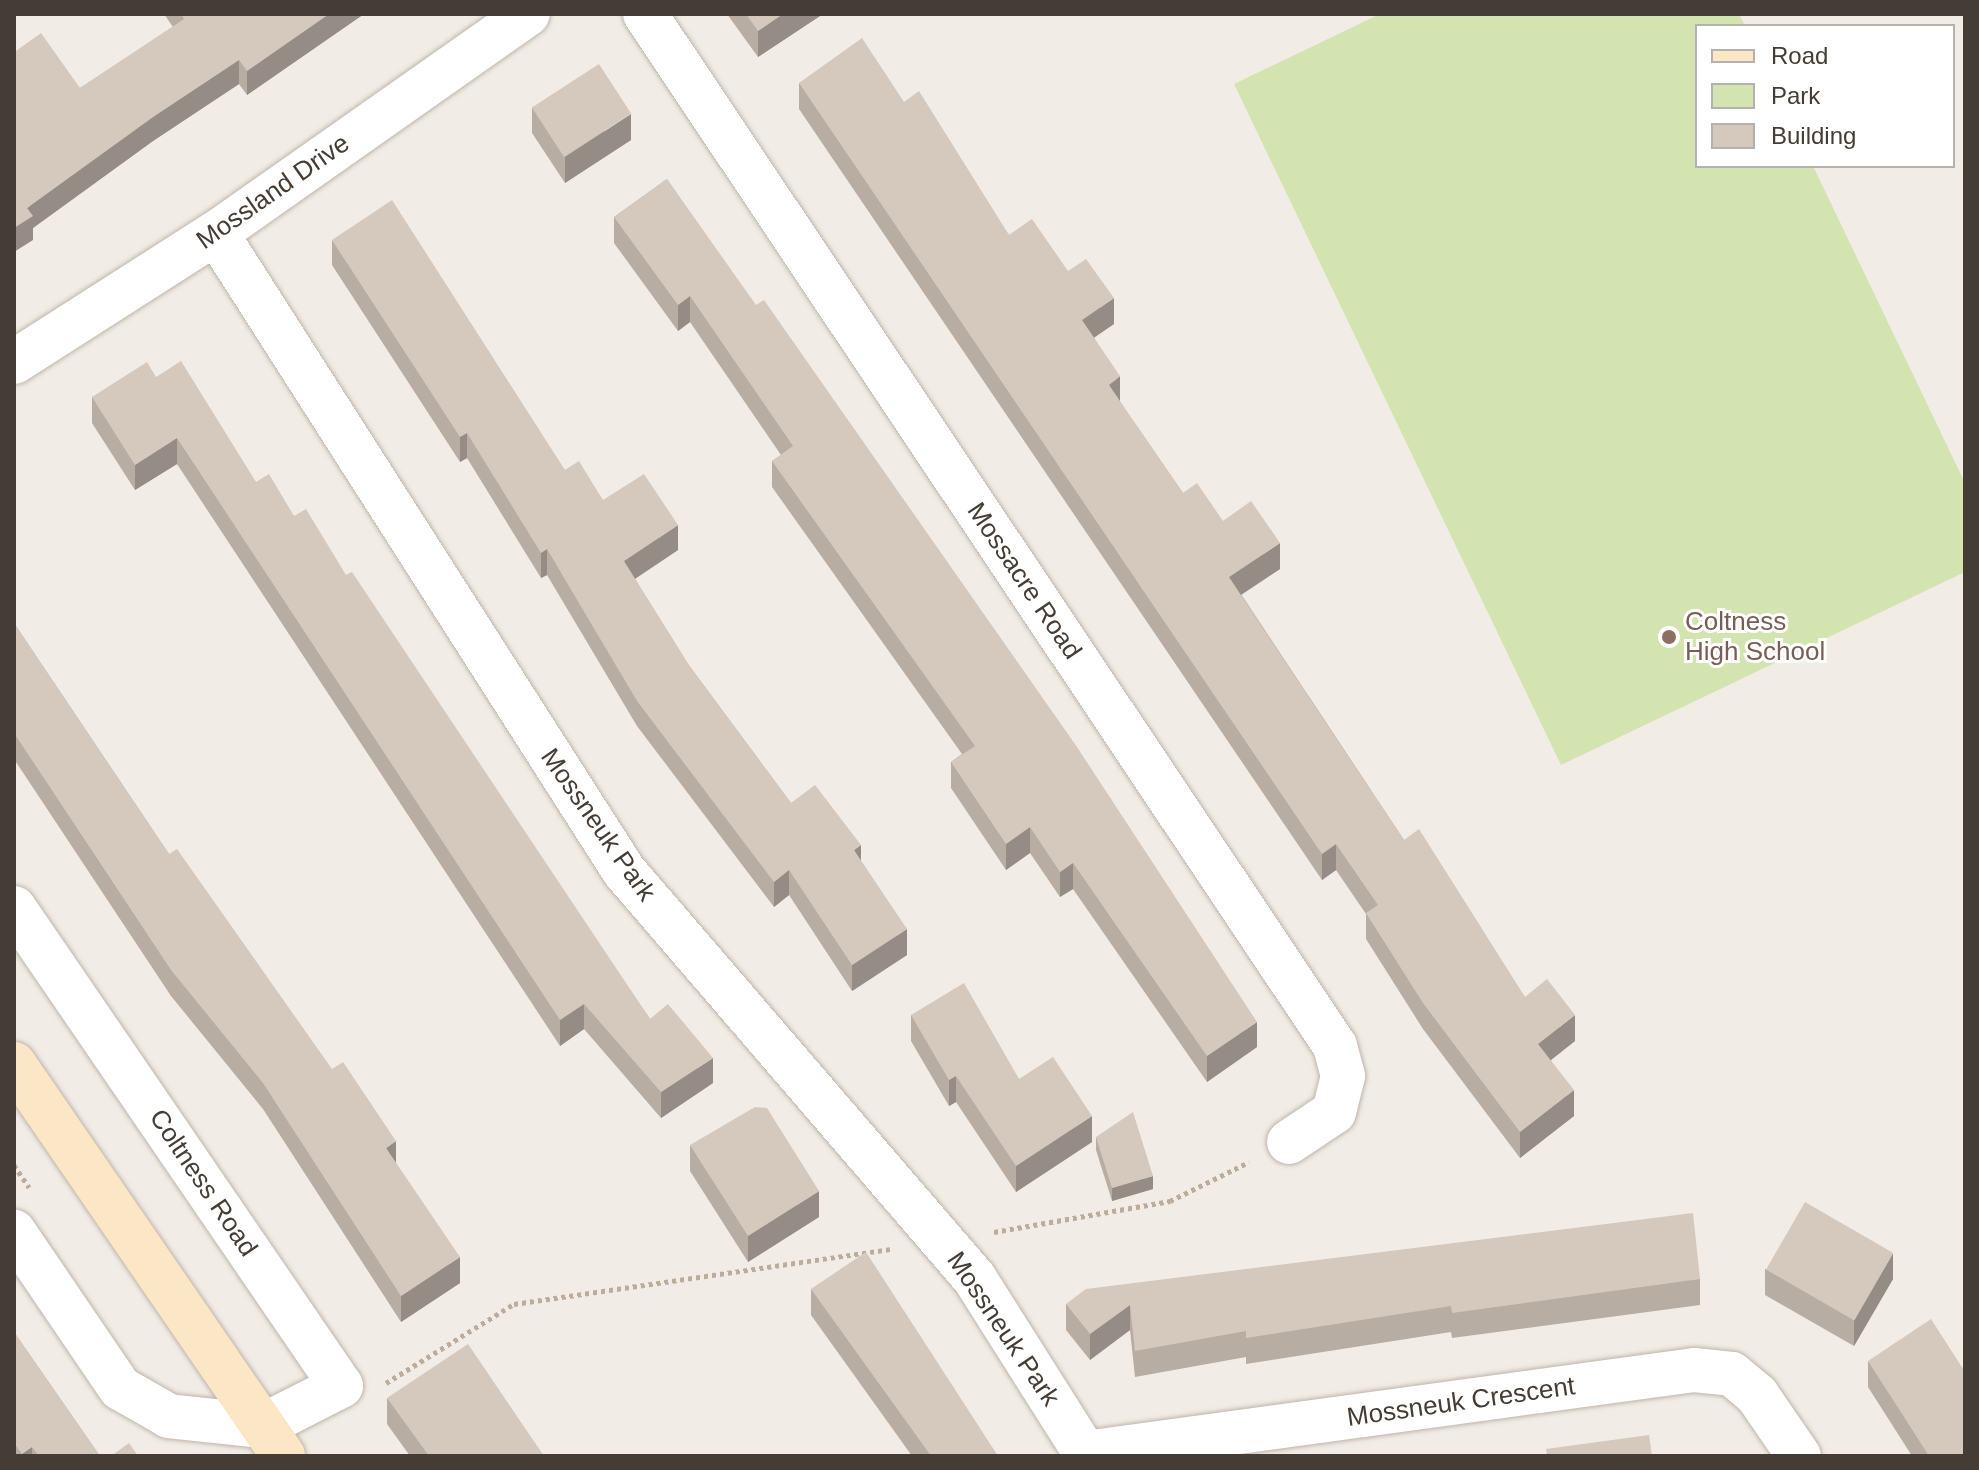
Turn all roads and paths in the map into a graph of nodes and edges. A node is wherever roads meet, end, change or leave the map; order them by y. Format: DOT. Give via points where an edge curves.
graph roads {
  1 [pos="528,14"];
  2 [pos="645,14"];
  3 [pos="216,233"];
  4 [pos="14,362"];
  5 [pos="14,908"];
  6 [pos="14,1064"];
  7 [pos="1289,1142"];
  8 [pos="14,1232"];
  9 [pos="942,1241"];
  10 [pos="341,1386"];
  11 [pos="272,1441"];
  12 [pos="1086,1455"];
  13 [pos="1799,1456"];
  1 -- 3 [label="street, Mossland Drive"];
  2 -- 7 [label="street, Mossacre Road" via="1335,1046 1343,1076 1334,1112"];
  3 -- 4 [label="street, Mossland Drive"];
  3 -- 9 [label="street, Mossneuk Park" via="624,871"];
  5 -- 10 [label="street, Coltness Road"];
  6 -- 11 [label="street"];
  7 -- 9 [label="path" via="1170,1201"];
  8 -- 11 [label="street" via="120,1388 169,1416"];
  9 -- 10 [label="path" via="514,1304 387,1383"];
  9 -- 12 [label="street, Mossneuk Park"];
  10 -- 11 [label="street"];
  12 -- 13 [label="street, Mossneuk Crescent" via="1694,1370 1732,1374 1757,1395"];
}
